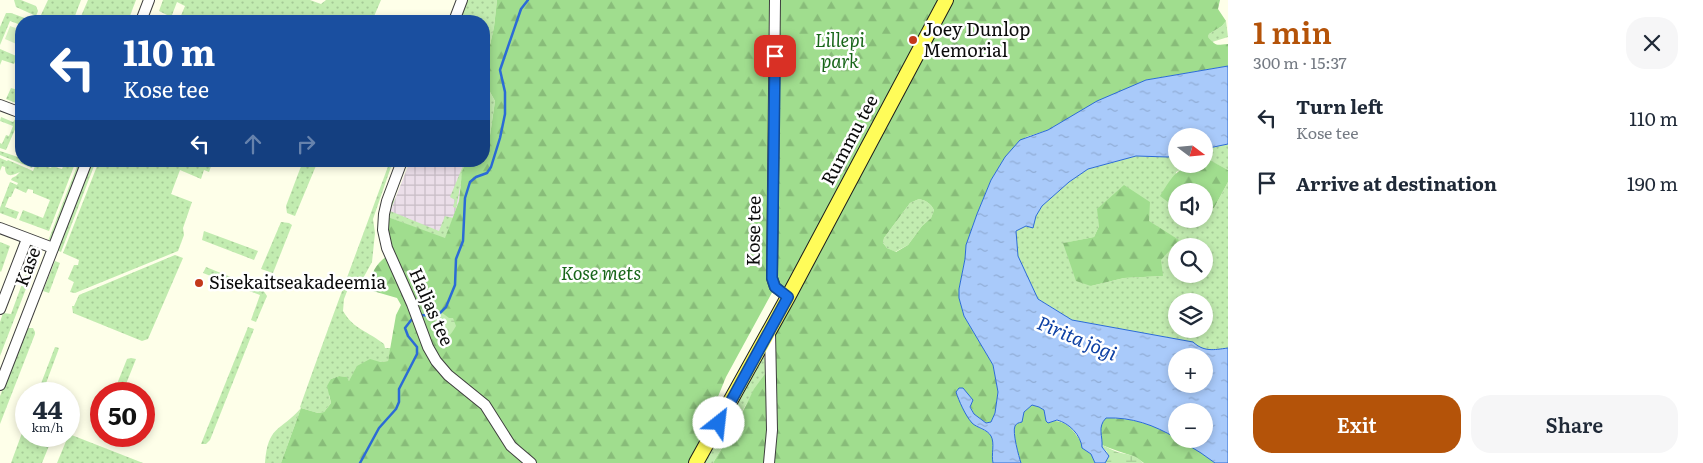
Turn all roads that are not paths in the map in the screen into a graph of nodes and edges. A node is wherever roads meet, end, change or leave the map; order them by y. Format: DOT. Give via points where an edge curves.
graph roads {
  1 [pos="149,0"];
  2 [pos="462,0"];
  3 [pos="776,0"];
  4 [pos="946,0"];
  5 [pos="143,15"];
  6 [pos="456,15"];
  7 [pos="0,105"];
  8 [pos="15,111"];
  9 [pos="84,167"];
  10 [pos="400,167"];
  11 [pos="0,228"];
  12 [pos="27,238"];
  13 [pos="53,248"];
  14 [pos="788,297"];
  15 [pos="0,309"];
  16 [pos="770,328"];
  17 [pos="0,385"];
  18 [pos="531,463"];
  19 [pos="696,463"];
  20 [pos="769,463"];
  1 -- 5 [label="street"];
  2 -- 6 [label="street"];
  3 -- 14 [label="street, Kose tee" via="772,278 775,287"];
  4 -- 14 [label="main road, Rummu tee"];
  7 -- 8 [label="street"];
  9 -- 13 [label="street, Kase"];
  10 -- 18 [label="street, Haljas tee" via="387,201 383,230 387,248 428,347 448,375 485,405 511,446"];
  11 -- 12 [label="street"];
  12 -- 13 [label="street"];
  12 -- 15 [label="street"];
  13 -- 17 [label="street, Kase"];
  14 -- 16 [label="main road"];
  16 -- 19 [label="main road"];
  16 -- 20 [label="street" via="772,430"];
}
